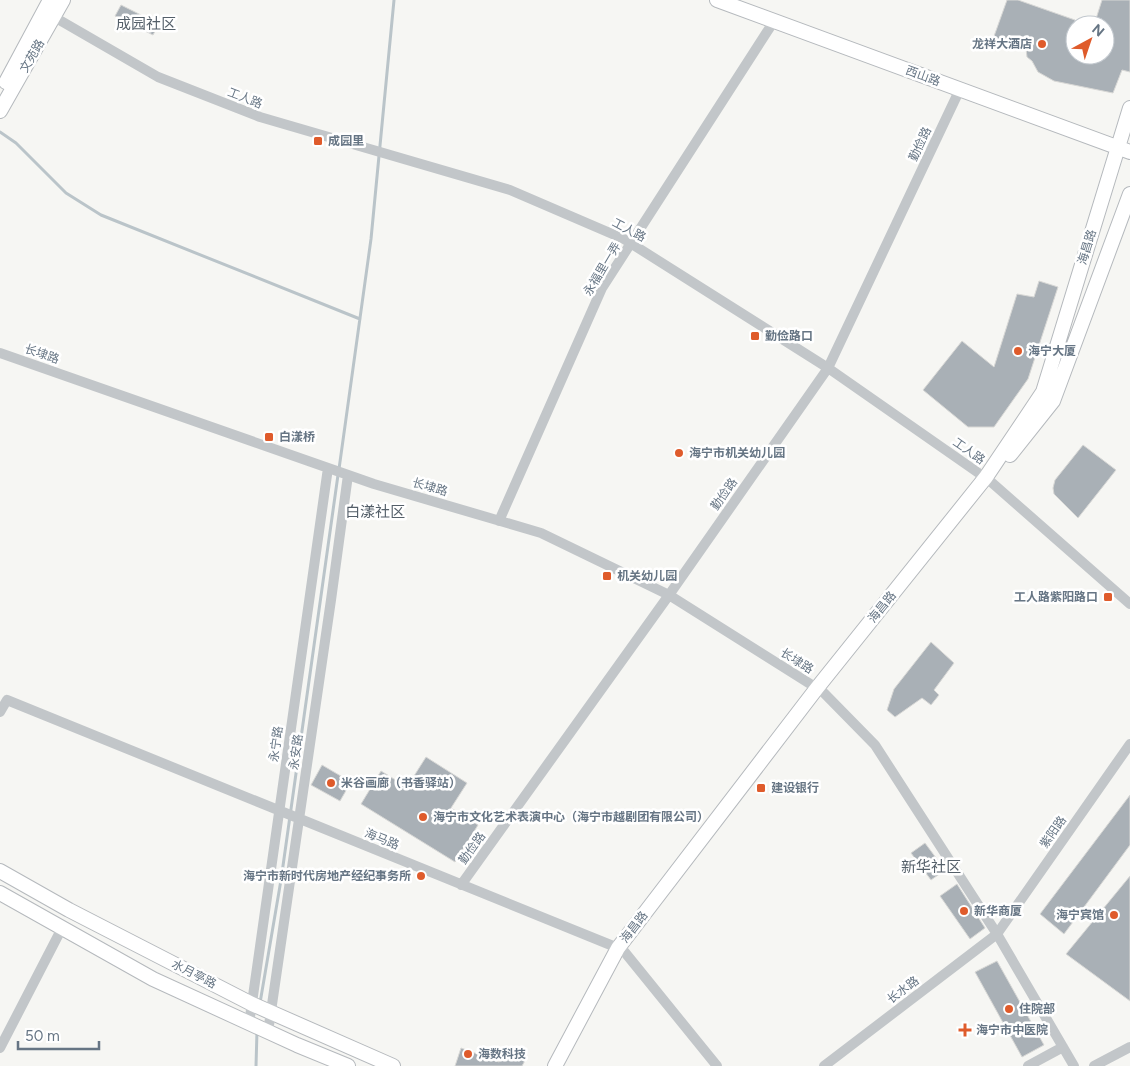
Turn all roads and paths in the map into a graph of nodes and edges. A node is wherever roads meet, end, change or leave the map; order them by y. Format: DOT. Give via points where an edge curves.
graph roads {
  1 [pos="63,0"];
  2 [pos="717,0"];
  3 [pos="50,9"];
  4 [pos="774,21"];
  5 [pos="960,89"];
  6 [pos="0,94"];
  7 [pos="1130,108"];
  8 [pos="0,111"];
  9 [pos="1124,149"];
  10 [pos="1130,194"];
  11 [pos="631,244"];
  12 [pos="0,353"];
  13 [pos="828,368"];
  14 [pos="328,468"];
  15 [pos="346,474"];
  16 [pos="988,479"];
  17 [pos="499,521"];
  18 [pos="669,595"];
  19 [pos="1130,604"];
  20 [pos="820,690"];
  21 [pos="0,712"];
  22 [pos="1130,744"];
  23 [pos="282,812"];
  24 [pos="297,818"];
  25 [pos="0,871"];
  26 [pos="461,885"];
  27 [pos="0,893"];
  28 [pos="62,928"];
  29 [pos="998,934"];
  30 [pos="620,949"];
  31 [pos="253,1005"];
  32 [pos="271,1012"];
  33 [pos="247,1022"];
  34 [pos="270,1033"];
  35 [pos="1063,1047"];
  36 [pos="1130,1047"];
  37 [pos="0,1048"];
  38 [pos="348,1066"];
  39 [pos="393,1066"];
  40 [pos="555,1066"];
  41 [pos="565,1066"];
  42 [pos="717,1066"];
  43 [pos="824,1066"];
  44 [pos="1028,1066"];
  45 [pos="1074,1066"];
  46 [pos="1094,1066"];
  1 -- 3 [label="main road, 文苑路"];
  2 -- 4 [label="main road, 西山路"];
  3 -- 6 [label="main road, 文苑路"];
  3 -- 8 [label="main road, 文苑路"];
  3 -- 11 [label="street, 工人路" via="158,77 260,117 510,190"];
  4 -- 5 [label="main road, 西山路"];
  4 -- 11 [label="street, 永福里一弄"];
  5 -- 9 [label="main road, 西山路"];
  5 -- 13 [label="street, 勤俭路"];
  7 -- 9 [label="main road, 海昌路"];
  9 -- 16 [label="main road, 海昌路" via="1043,392"];
  10 -- 16 [label="main road, 海昌路" via="1053,401"];
  11 -- 13 [label="street, 工人路"];
  11 -- 17 [label="street, 永福里一弄" via="602,288"];
  12 -- 14 [label="street, 长埭路"];
  13 -- 16 [label="street, 工人路"];
  13 -- 18 [label="street, 勤俭路"];
  14 -- 15 [label="street"];
  14 -- 23 [label="street, 永宁路"];
  15 -- 17 [label="street, 长埭路"];
  15 -- 24 [label="street, 永安路" via="331,600"];
  16 -- 19 [label="street, 工人路"];
  16 -- 20 [label="main road, 海昌路"];
  17 -- 18 [label="street, 长埭路" via="541,533"];
  18 -- 20 [label="street, 长埭路"];
  18 -- 26 [label="street, 勤俭路"];
  20 -- 29 [label="street, 长埭路" via="875,745"];
  20 -- 30 [label="main road, 海昌路"];
  21 -- 23 [label="street, 海马路" via="7,700"];
  22 -- 29 [label="street, 紫阳路"];
  23 -- 24 [label="street, 海马路"];
  23 -- 31 [label="street, 永宁路"];
  24 -- 26 [label="street, 海马路"];
  24 -- 32 [label="street, 永安路"];
  25 -- 31 [label="main road, 水月亭路"];
  26 -- 30 [label="street, 海马路"];
  27 -- 28 [label="main road, 水月亭路"];
  28 -- 33 [label="main road, 水月亭路" via="153,979"];
  28 -- 37 [label="street"];
  29 -- 35 [label="street, 长埭路"];
  29 -- 43 [label="street, 长水路"];
  30 -- 40 [label="main road, 海昌路"];
  30 -- 41 [label="main road, 海昌路"];
  30 -- 42 [label="street, 海马路"];
  31 -- 32 [label="main road, 水月亭路"];
  31 -- 33 [label="street, 永宁路"];
  32 -- 34 [label="street, 永安路"];
  32 -- 39 [label="main road, 水月亭路"];
  33 -- 34 [label="main road, 水月亭路"];
  34 -- 38 [label="main road, 水月亭路"];
  35 -- 44 [label="street"];
  35 -- 45 [label="street, 长埭路"];
  36 -- 46 [label="street"];
}
